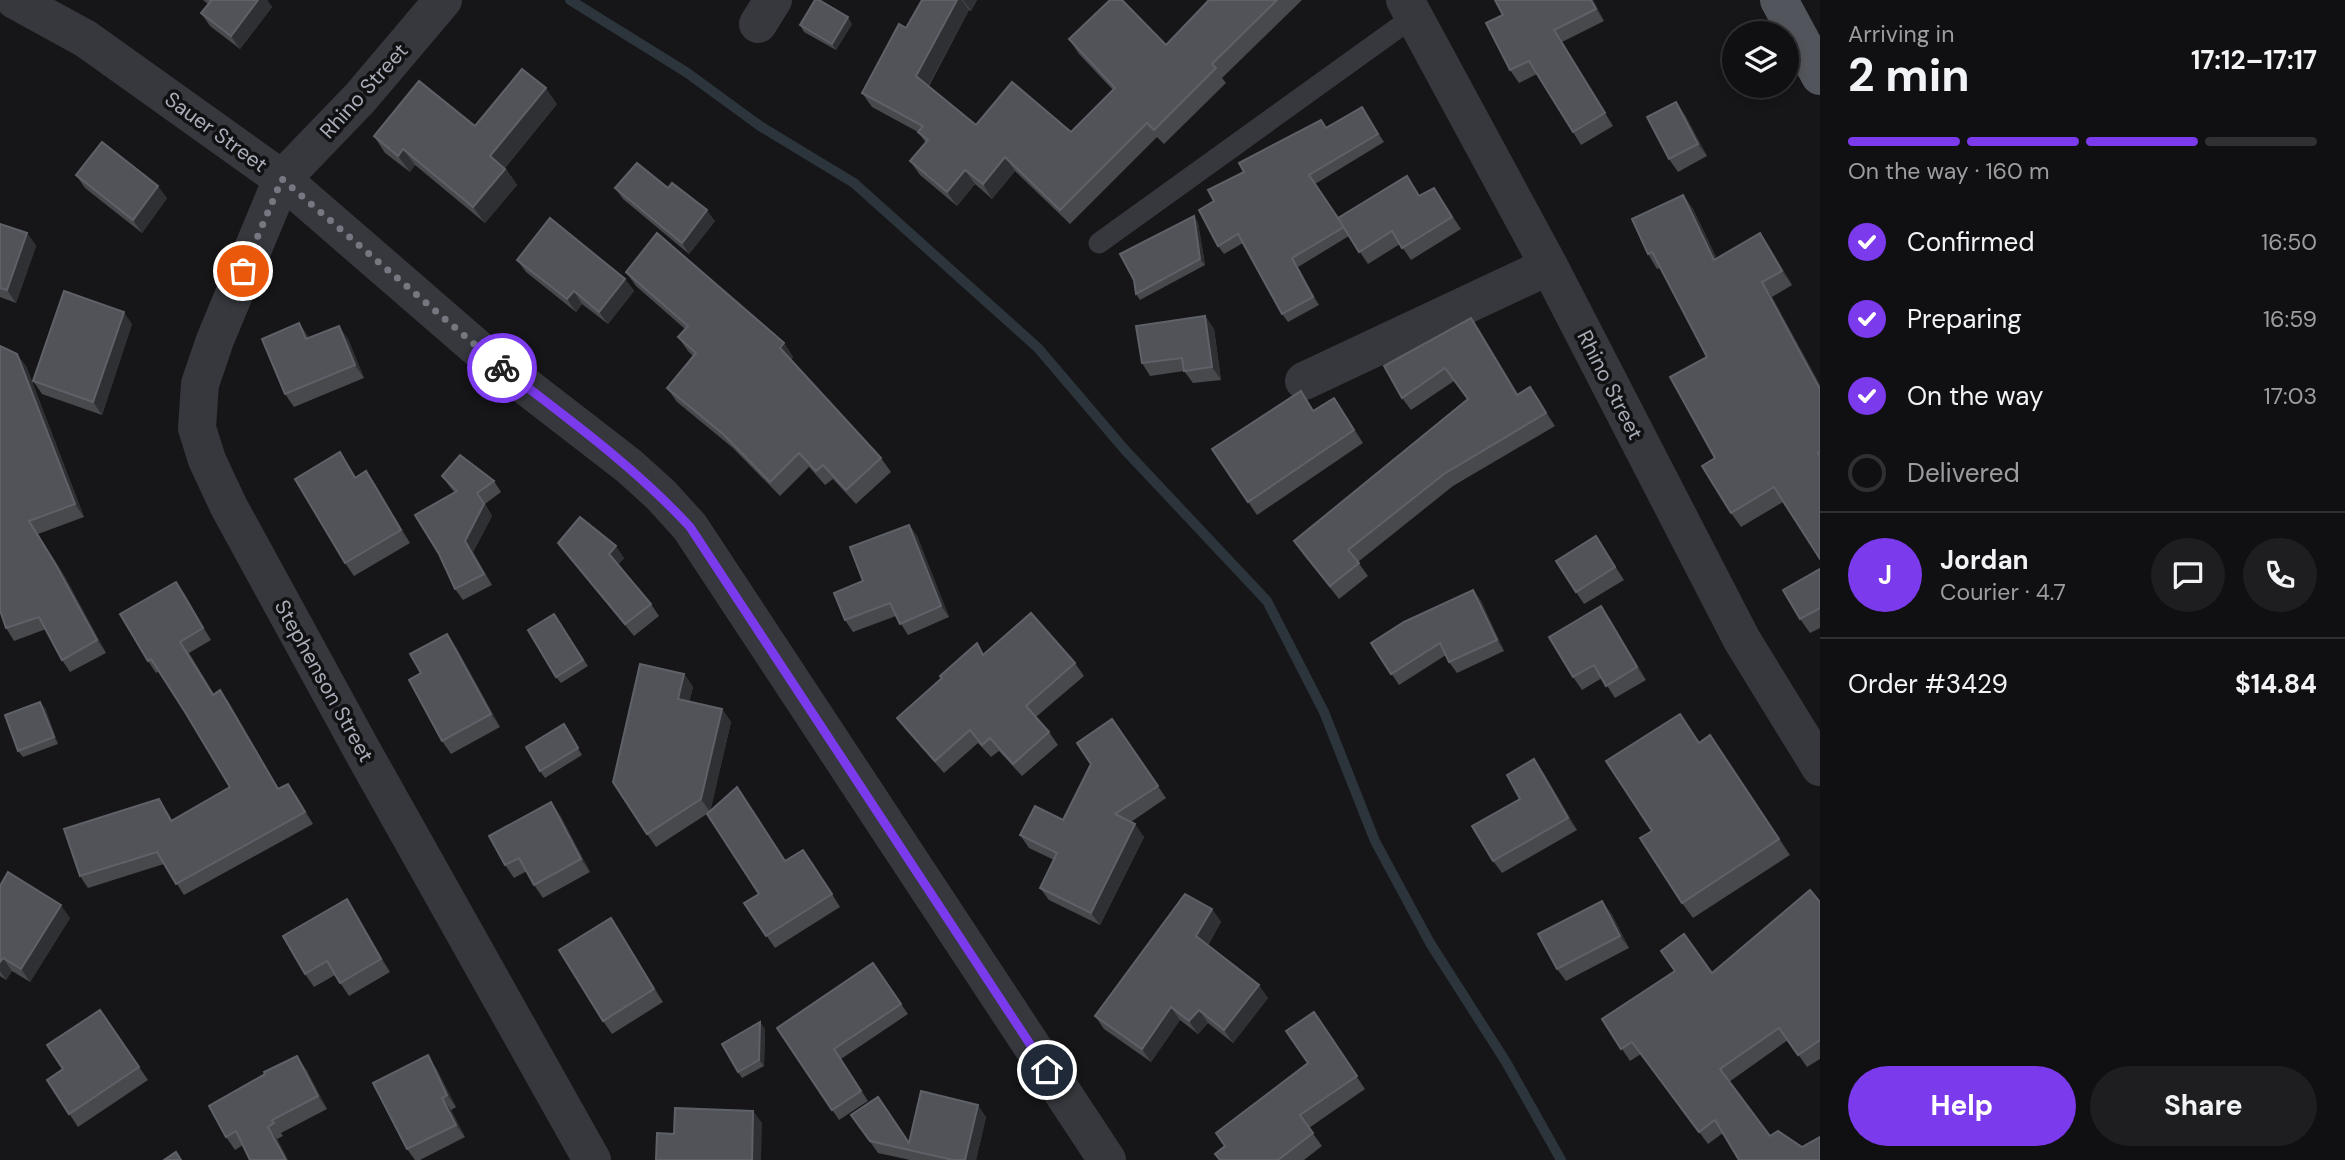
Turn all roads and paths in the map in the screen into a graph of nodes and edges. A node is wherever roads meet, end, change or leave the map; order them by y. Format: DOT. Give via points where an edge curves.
graph roads {
  1 [pos="15,0"];
  2 [pos="443,0"];
  3 [pos="1779,0"];
  4 [pos="1809,0"];
  5 [pos="1409,8"];
  6 [pos="1820,28"];
  7 [pos="1820,76"];
  8 [pos="282,179"];
  9 [pos="1099,243"];
  10 [pos="1549,265"];
  11 [pos="1304,381"];
  12 [pos="1820,767"];
  13 [pos="592,1160"];
  14 [pos="1107,1160"];
  1 -- 8 [label="street, Sauer Street" via="86,39"];
  2 -- 8 [label="street, Rhino Street" via="360,98"];
  3 -- 7 [label="main road"];
  4 -- 6 [label="main road"];
  5 -- 9 [label="lane"];
  5 -- 10 [label="street, Rhino Street"];
  8 -- 13 [label="street, Stephenson Street" via="200,384 197,428 207,460 356,740"];
  8 -- 14 [label="street, Sauer Street" via="484,354 629,466 690,527"];
  10 -- 11 [label="street"];
  10 -- 12 [label="street, Rhino Street" via="1742,640"];
}
